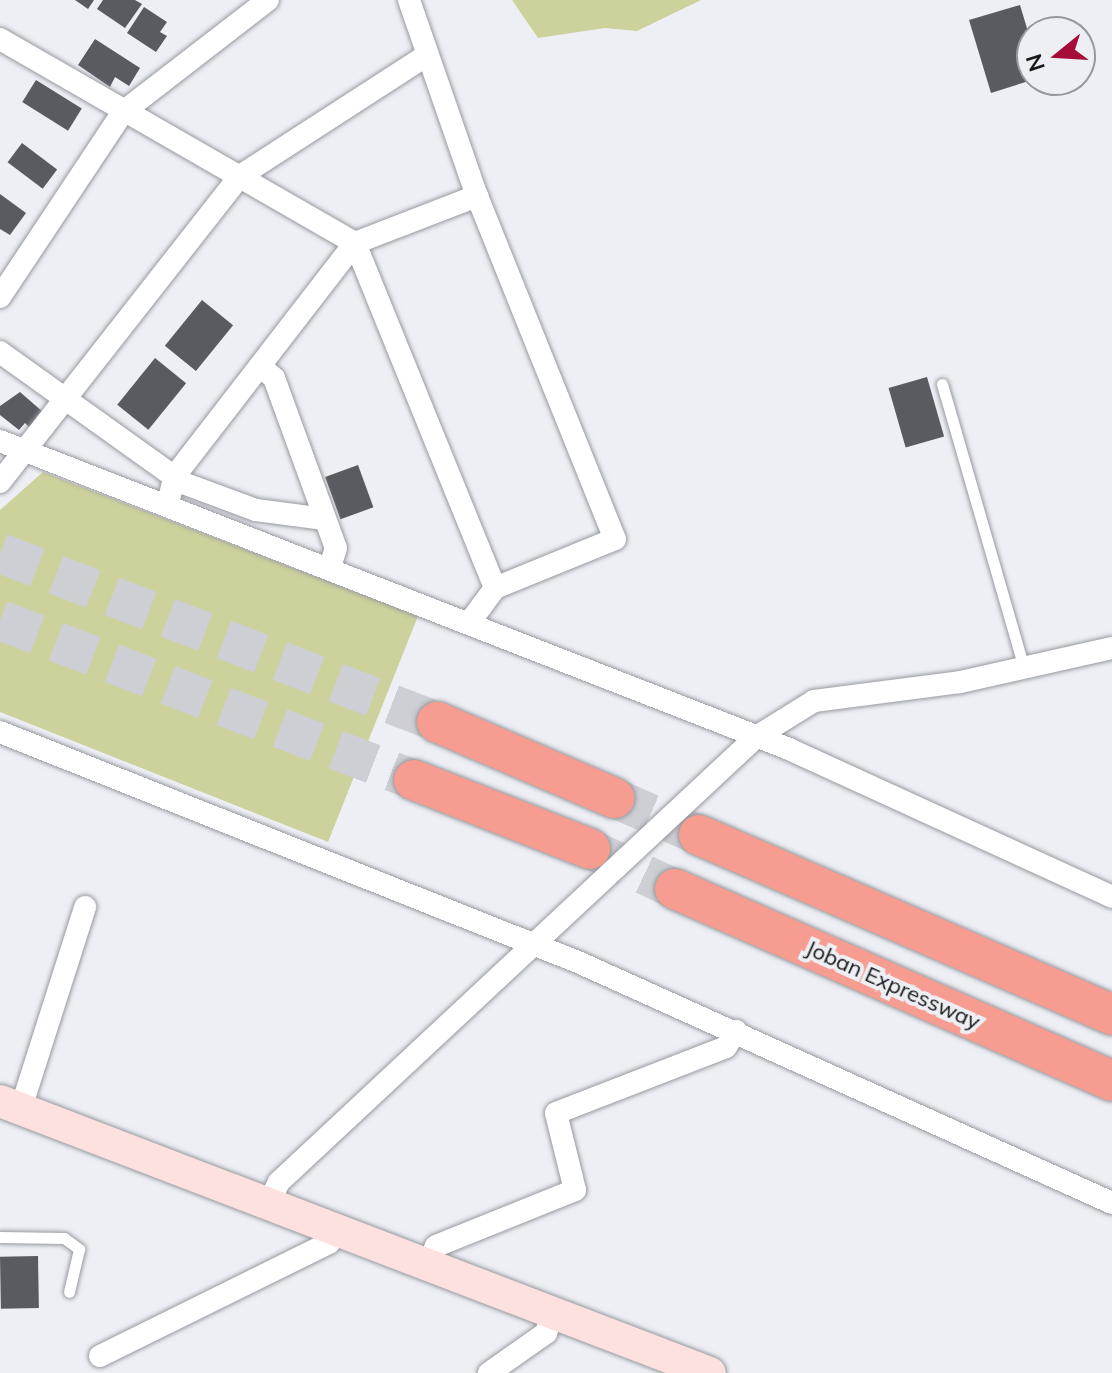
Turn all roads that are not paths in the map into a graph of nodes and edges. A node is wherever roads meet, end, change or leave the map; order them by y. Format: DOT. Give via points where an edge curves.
graph roads {
  1 [pos="268,0"];
  2 [pos="409,0"];
  3 [pos="0,39"];
  4 [pos="427,55"];
  5 [pos="123,112"];
  6 [pos="240,176"];
  7 [pos="477,196"];
  8 [pos="355,243"];
  9 [pos="0,297"];
  10 [pos="0,352"];
  11 [pos="260,366"];
  12 [pos="942,384"];
  13 [pos="68,398"];
  14 [pos="0,441"];
  15 [pos="25,451"];
  16 [pos="174,477"];
  17 [pos="0,482"];
  18 [pos="168,504"];
  19 [pos="324,519"];
  20 [pos="330,566"];
  21 [pos="495,588"];
  22 [pos="469,623"];
  23 [pos="1112,648"];
  24 [pos="1024,668"];
  25 [pos="437,722"];
  26 [pos="0,732"];
  27 [pos="756,737"];
  28 [pos="414,780"];
  29 [pos="614,798"];
  30 [pos="699,835"];
  31 [pos="590,849"];
  32 [pos="675,889"];
  33 [pos="1112,897"];
  34 [pos="85,907"];
  35 [pos="530,945"];
  36 [pos="1112,1015"];
  37 [pos="736,1031"];
  38 [pos="1112,1081"];
  39 [pos="11,1104"];
  40 [pos="270,1201"];
  41 [pos="1112,1203"];
  42 [pos="335,1225"];
  43 [pos="0,1237"];
  44 [pos="429,1263"];
  45 [pos="69,1292"];
  46 [pos="553,1312"];
  47 [pos="100,1356"];
  48 [pos="489,1373"];
  49 [pos="710,1373"];
  1 -- 5 [label="street"];
  2 -- 4 [label="street"];
  3 -- 5 [label="street"];
  4 -- 6 [label="street"];
  4 -- 7 [label="street"];
  5 -- 6 [label="street"];
  5 -- 9 [label="street"];
  6 -- 8 [label="street"];
  6 -- 13 [label="street"];
  7 -- 8 [label="street"];
  7 -- 21 [label="street" via="615,539"];
  8 -- 11 [label="street"];
  8 -- 21 [label="street"];
  10 -- 13 [label="street"];
  11 -- 16 [label="street"];
  11 -- 19 [label="street" via="274,378"];
  12 -- 24 [label="lane"];
  13 -- 15 [label="street"];
  13 -- 16 [label="street"];
  14 -- 15 [label="street"];
  15 -- 17 [label="street"];
  15 -- 18 [label="street"];
  16 -- 18 [label="street"];
  16 -- 19 [label="street" via="222,501"];
  18 -- 20 [label="street"];
  19 -- 20 [label="street" via="336,548"];
  20 -- 22 [label="street"];
  21 -- 22 [label="street"];
  22 -- 27 [label="street"];
  23 -- 24 [label="street"];
  24 -- 27 [label="street" via="814,701"];
  25 -- 29 [label="highway"];
  26 -- 35 [label="street" via="327,857"];
  27 -- 33 [label="street"];
  27 -- 35 [label="street"];
  28 -- 31 [label="highway"];
  30 -- 36 [label="highway"];
  32 -- 38 [label="highway, Joban Expressway"];
  34 -- 39 [label="street"];
  35 -- 37 [label="street"];
  35 -- 40 [label="street" via="279,1182"];
  37 -- 41 [label="street"];
  37 -- 44 [label="street" via="726,1047 556,1113 575,1190 436,1246"];
  39 -- 40 [label="street"];
  40 -- 42 [label="street"];
  42 -- 44 [label="street"];
  42 -- 47 [label="street" via="329,1243"];
  43 -- 45 [label="lane" via="64,1238 79,1249"];
  44 -- 46 [label="street"];
  46 -- 48 [label="street" via="546,1333"];
  46 -- 49 [label="street"];
}
